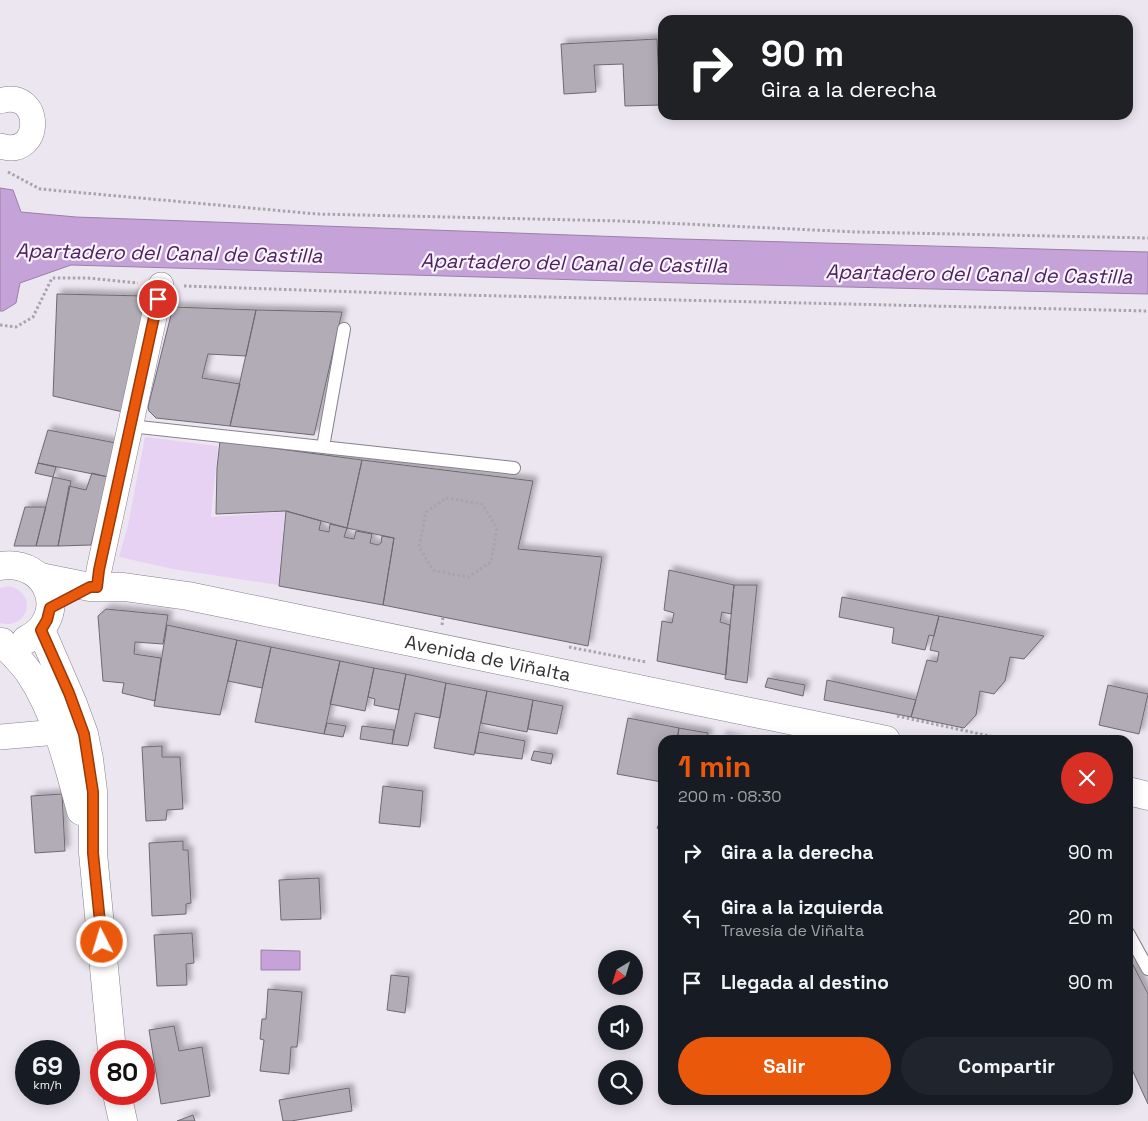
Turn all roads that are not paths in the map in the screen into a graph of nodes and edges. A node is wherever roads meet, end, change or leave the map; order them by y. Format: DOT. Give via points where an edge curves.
graph roads {
  1 [pos="0,101"];
  2 [pos="0,146"];
  3 [pos="161,285"];
  4 [pos="344,329"];
  5 [pos="130,426"];
  6 [pos="323,447"];
  7 [pos="514,468"];
  8 [pos="0,566"];
  9 [pos="40,577"];
  10 [pos="93,587"];
  11 [pos="46,619"];
  12 [pos="1,641"];
  13 [pos="57,732"];
  14 [pos="862,735"];
  15 [pos="0,737"];
  16 [pos="1133,792"];
  17 [pos="1148,796"];
  18 [pos="93,853"];
  19 [pos="1133,939"];
  20 [pos="1144,953"];
  21 [pos="1148,969"];
  22 [pos="111,1040"];
  23 [pos="119,1105"];
  24 [pos="122,1121"];
  1 -- 2 [label="street" via="12,99 21,102 33,117 33,127 31,136 24,143 16,147"];
  3 -- 5 [label="street"];
  4 -- 6 [label="lane"];
  5 -- 6 [label="lane"];
  5 -- 10 [label="street"];
  6 -- 7 [label="lane"];
  8 -- 9 [label="main road, Avenida de Viñalta" via="21,566"];
  9 -- 10 [label="main road, Avenida de Viñalta"];
  9 -- 11 [label="main road" via="50,597"];
  10 -- 11 [label="main road"];
  10 -- 14 [label="main road, Avenida de Viñalta" via="124,587 188,596"];
  11 -- 12 [label="main road" via="23,641"];
  11 -- 18 [label="main road" via="84,734 93,792"];
  12 -- 13 [label="main road" via="29,672 46,702"];
  13 -- 15 [label="street"];
  13 -- 18 [label="main road"];
  16 -- 17 [label="main road"];
  18 -- 22 [label="main road"];
  19 -- 20 [label="lane"];
  20 -- 21 [label="lane"];
  23 -- 24 [label="main road"];
}
